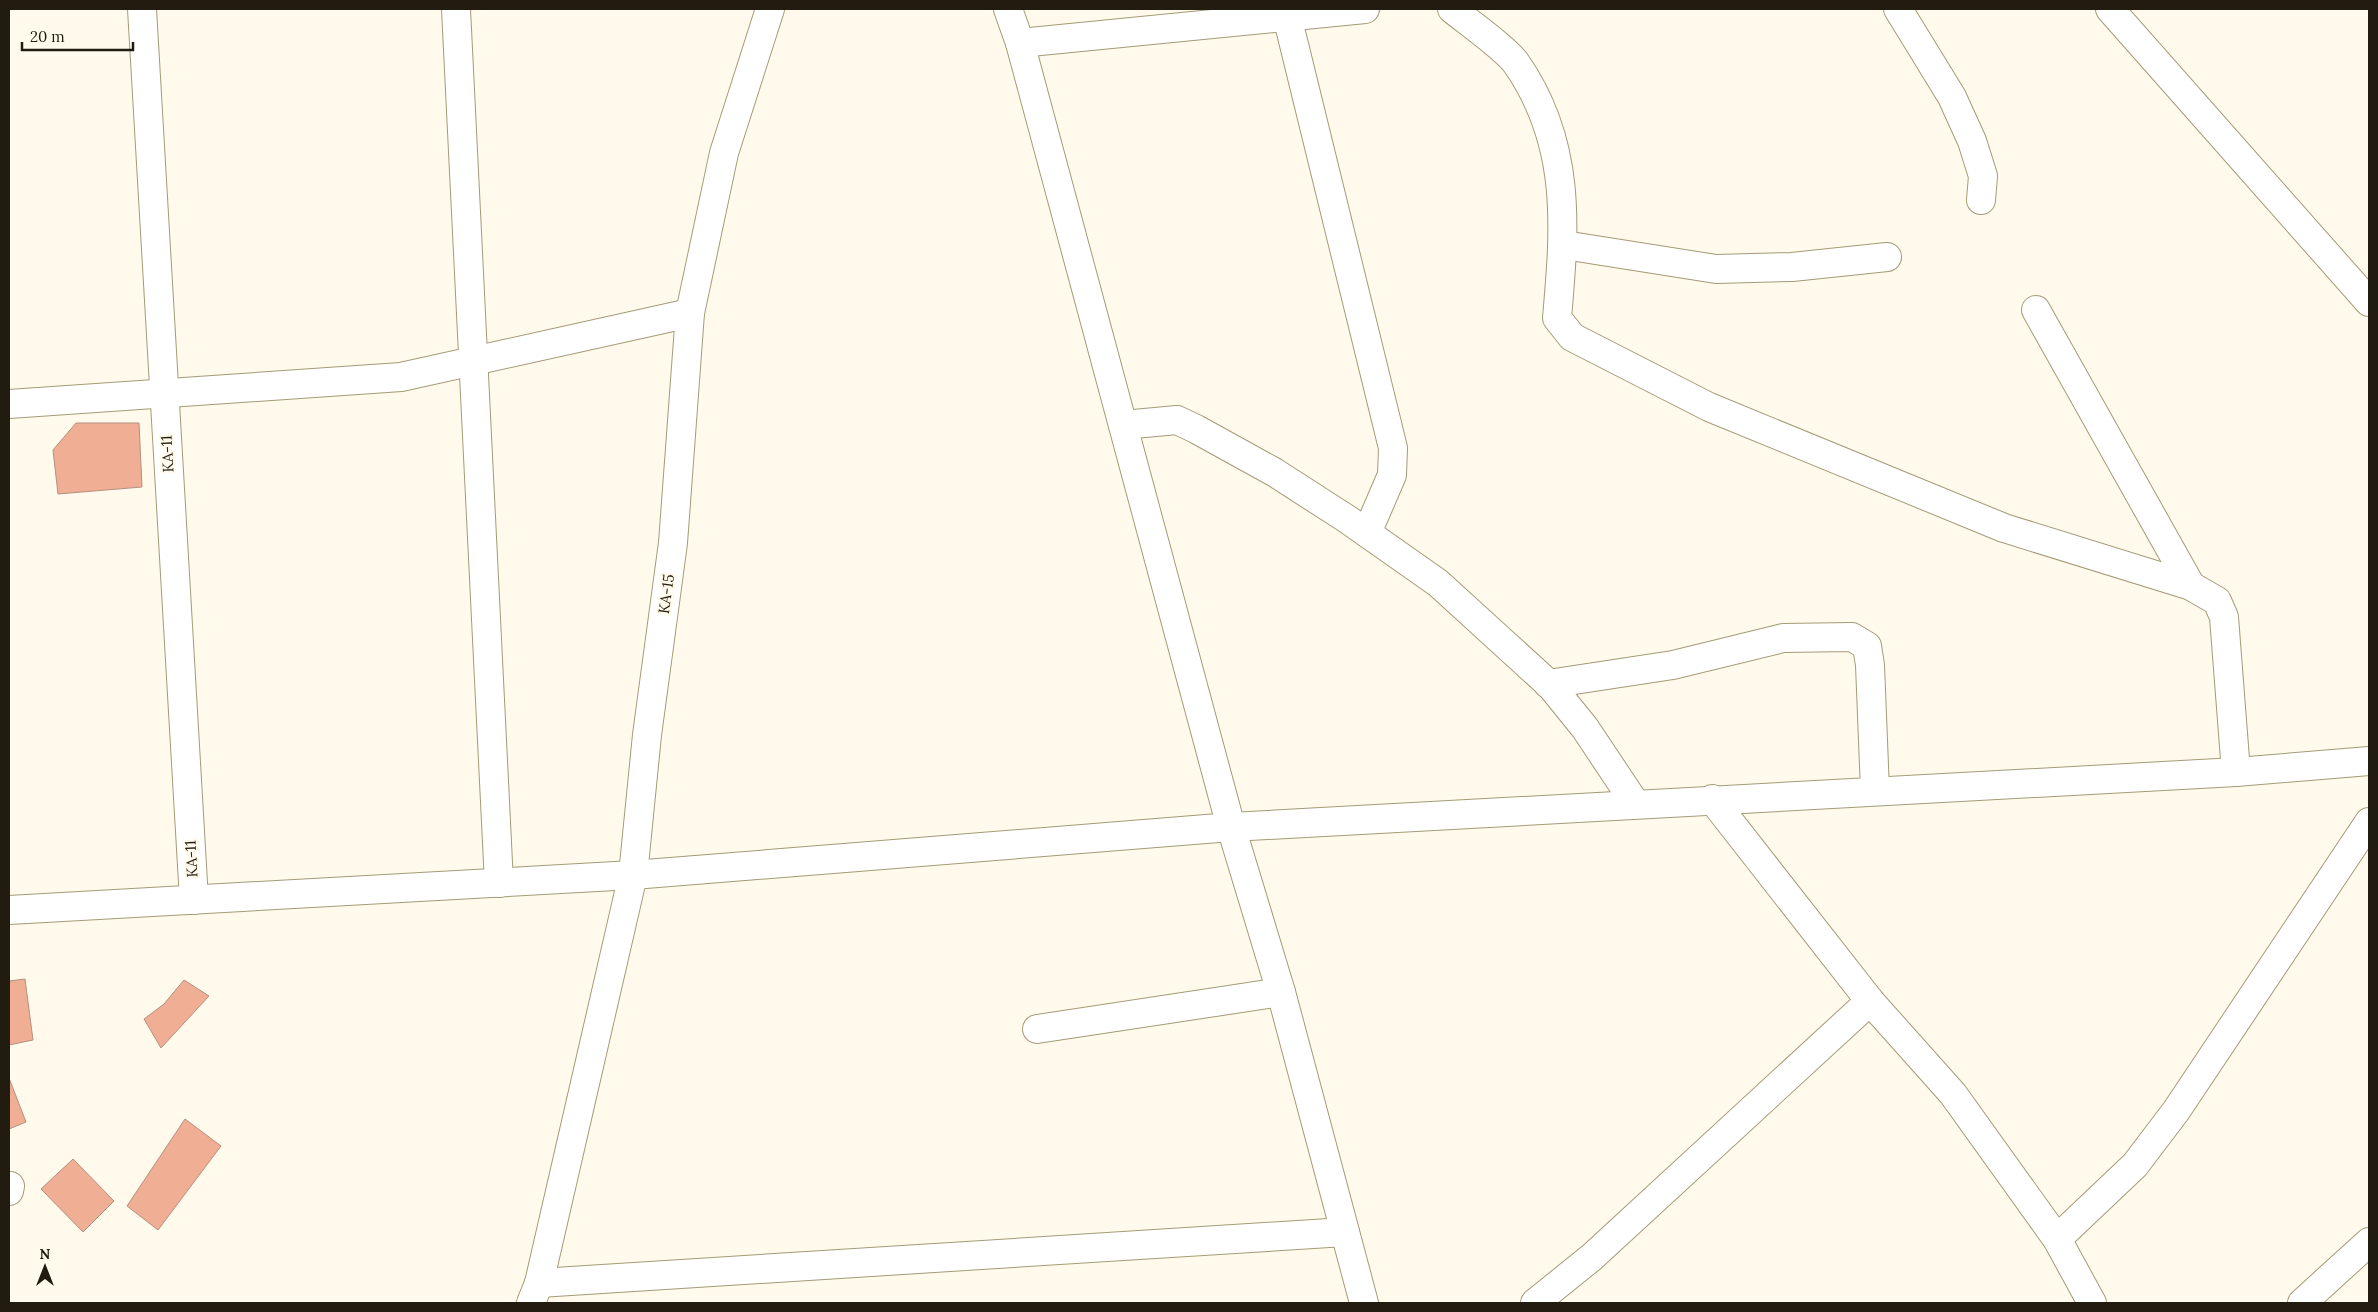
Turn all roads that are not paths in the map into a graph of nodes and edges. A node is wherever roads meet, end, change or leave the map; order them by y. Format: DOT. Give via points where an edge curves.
graph roads {
  1 [pos="142,9"];
  2 [pos="456,9"];
  3 [pos="770,9"];
  4 [pos="1008,9"];
  5 [pos="1365,9"];
  6 [pos="1452,9"];
  7 [pos="1898,9"];
  8 [pos="2110,9"];
  9 [pos="1287,16"];
  10 [pos="1020,43"];
  11 [pos="1981,200"];
  12 [pos="1564,246"];
  13 [pos="1887,257"];
  14 [pos="2369,302"];
  15 [pos="2036,310"];
  16 [pos="690,313"];
  17 [pos="475,360"];
  18 [pos="164,393"];
  19 [pos="9,404"];
  20 [pos="1123,425"];
  21 [pos="1367,533"];
  22 [pos="2192,586"];
  23 [pos="1548,684"];
  24 [pos="2369,761"];
  25 [pos="2236,772"];
  26 [pos="1875,791"];
  27 [pos="1712,799"];
  28 [pos="1635,803"];
  29 [pos="2369,822"];
  30 [pos="1231,827"];
  31 [pos="633,875"];
  32 [pos="499,883"];
  33 [pos="194,900"];
  34 [pos="9,910"];
  35 [pos="1282,992"];
  36 [pos="1870,1001"];
  37 [pos="1037,1029"];
  38 [pos="1345,1232"];
  39 [pos="2057,1239"];
  40 [pos="2369,1242"];
  41 [pos="535,1293"];
  42 [pos="1364,1303"];
  43 [pos="1536,1303"];
  44 [pos="2092,1303"];
  45 [pos="2302,1303"];
  1 -- 18 [label="street, KA-11"];
  2 -- 17 [label="street"];
  3 -- 16 [label="street, KA-15" via="724,153"];
  4 -- 10 [label="street"];
  5 -- 9 [label="street"];
  6 -- 12 [label="street" via="1515,62 1543,109 1564,203"];
  7 -- 11 [label="street" via="1952,97 1972,141 1983,176"];
  8 -- 14 [label="street"];
  9 -- 10 [label="street"];
  9 -- 21 [label="street" via="1393,448 1392,475"];
  10 -- 20 [label="street"];
  12 -- 13 [label="street" via="1716,269 1792,267"];
  12 -- 22 [label="street" via="1557,318 1572,337 1709,407 2004,528"];
  15 -- 22 [label="street"];
  16 -- 17 [label="street"];
  16 -- 31 [label="street, KA-15" via="673,543 647,736"];
  17 -- 18 [label="street" via="401,377"];
  17 -- 32 [label="street"];
  18 -- 19 [label="street"];
  18 -- 33 [label="street, KA-11"];
  20 -- 21 [label="street" via="1177,420 1274,472"];
  20 -- 30 [label="street"];
  21 -- 23 [label="street" via="1438,583"];
  22 -- 25 [label="street" via="2216,601 2224,616"];
  23 -- 26 [label="street" via="1673,665 1783,638 1852,637 1867,646 1870,665"];
  23 -- 28 [label="street" via="1585,728"];
  24 -- 25 [label="street"];
  25 -- 26 [label="street"];
  26 -- 27 [label="street"];
  27 -- 28 [label="street"];
  27 -- 36 [label="street"];
  28 -- 30 [label="street"];
  29 -- 39 [label="street" via="2176,1111 2135,1165"];
  30 -- 31 [label="street"];
  30 -- 35 [label="street"];
  31 -- 32 [label="street"];
  31 -- 41 [label="street, KA-15"];
  32 -- 33 [label="street"];
  33 -- 34 [label="street"];
  35 -- 37 [label="street"];
  35 -- 38 [label="street"];
  36 -- 39 [label="street" via="1953,1094"];
  36 -- 43 [label="street" via="1592,1257"];
  38 -- 41 [label="street"];
  38 -- 42 [label="street"];
  39 -- 44 [label="street"];
  40 -- 45 [label="street"];
}
